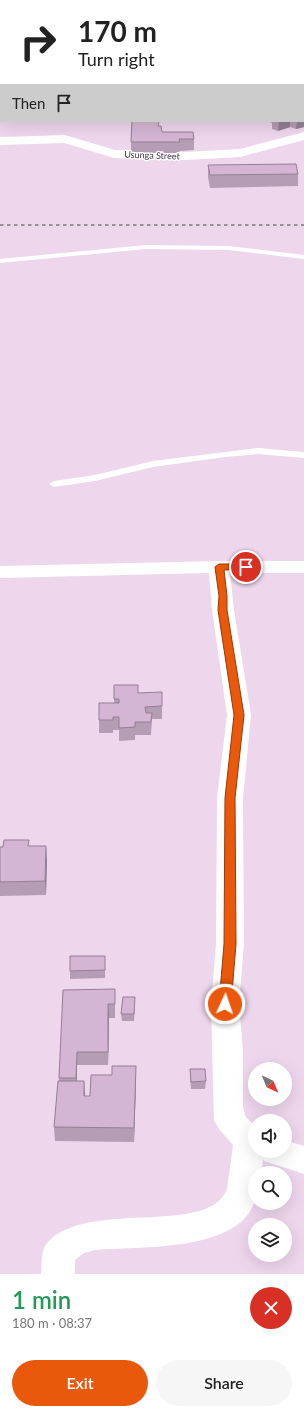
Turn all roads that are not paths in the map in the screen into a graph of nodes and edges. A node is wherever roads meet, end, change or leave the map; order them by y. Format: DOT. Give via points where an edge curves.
graph roads {
  1 [pos="304,136"];
  2 [pos="0,141"];
  3 [pos="304,258"];
  4 [pos="0,261"];
  5 [pos="304,455"];
  6 [pos="54,484"];
  7 [pos="219,567"];
  8 [pos="304,567"];
  9 [pos="4,569"];
  10 [pos="248,1138"];
  11 [pos="292,1156"];
  12 [pos="255,1158"];
  13 [pos="304,1160"];
  14 [pos="58,1274"];
  1 -- 2 [label="street, Usunga Street" via="240,153 186,156 114,154 65,139"];
  3 -- 4 [label="lane" via="228,248 152,247"];
  5 -- 6 [label="lane" via="258,451 225,454 153,464 95,478"];
  7 -- 8 [label="street"];
  7 -- 9 [label="street"];
  7 -- 10 [label="street" via="239,715 230,798 230,944 225,1004 228,1106 230,1120 240,1133"];
  11 -- 13 [label="street"];
  12 -- 14 [label="street" via="237,1203 222,1218 191,1228 122,1232 80,1238 69,1243 59,1253"];
}
